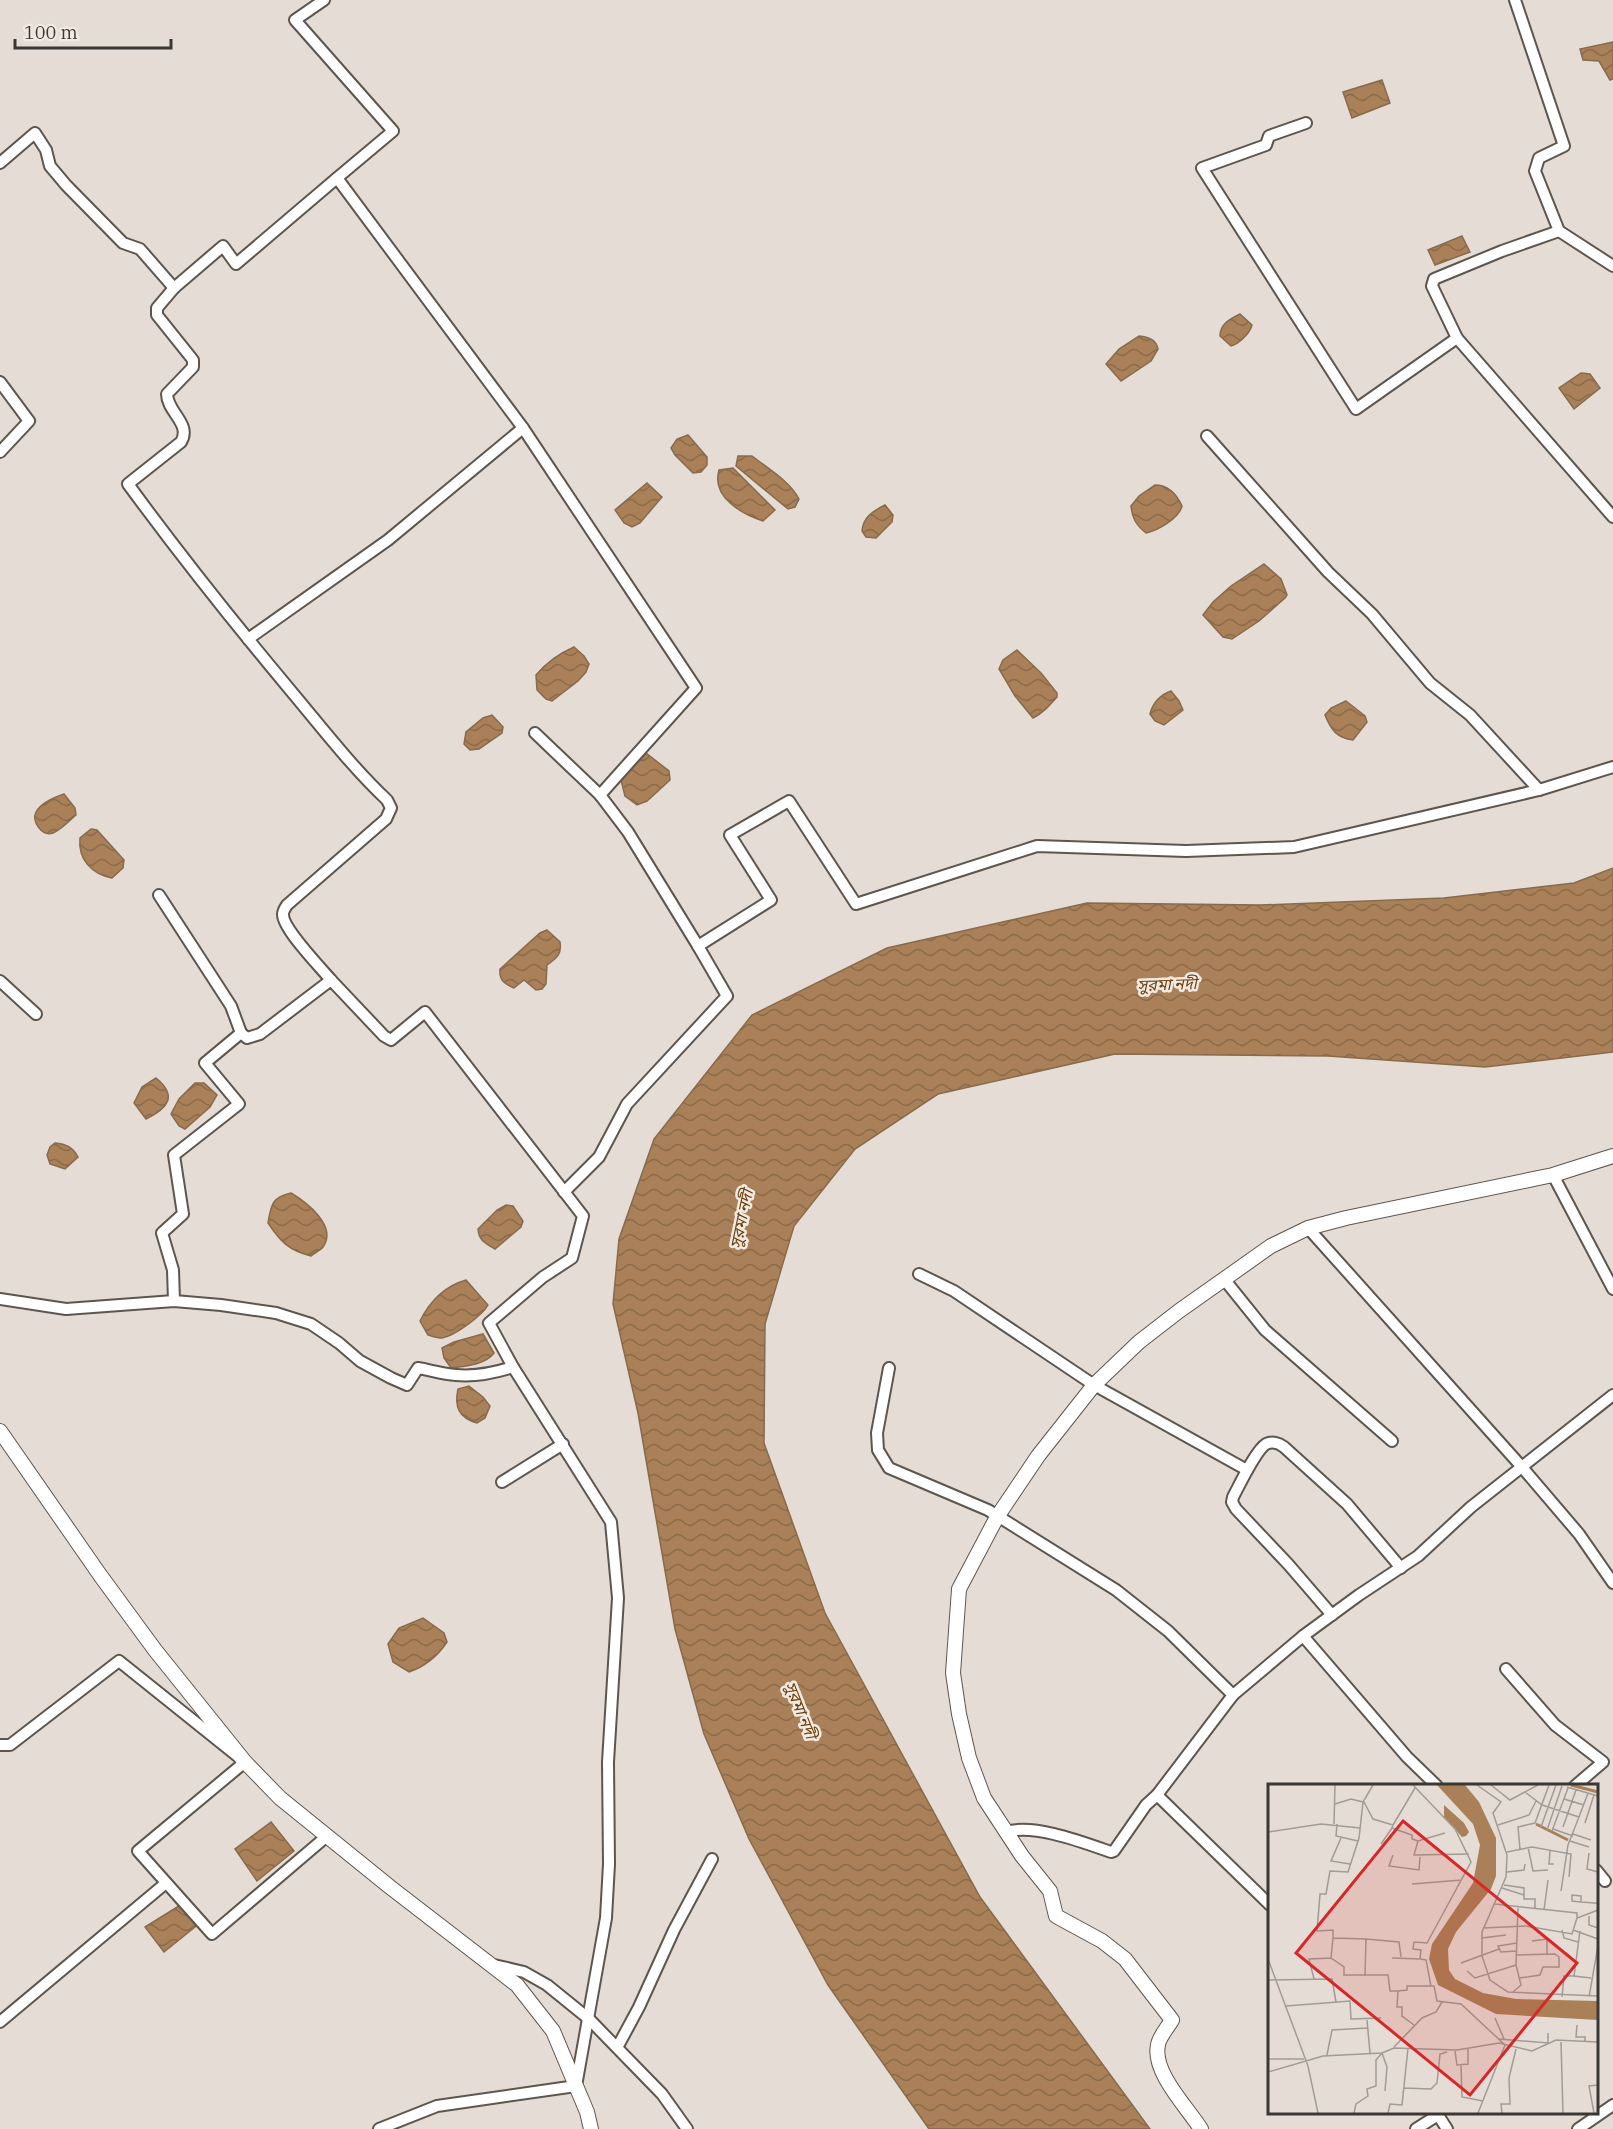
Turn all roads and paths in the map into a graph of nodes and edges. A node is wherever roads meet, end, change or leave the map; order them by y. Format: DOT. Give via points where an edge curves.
graph roads {
  1 [pos="324,0"];
  2 [pos="1515,0"];
  3 [pos="1306,123"];
  4 [pos="0,163"];
  5 [pos="337,177"];
  6 [pos="1560,231"];
  7 [pos="1613,266"];
  8 [pos="174,288"];
  9 [pos="1457,338"];
  10 [pos="0,382"];
  11 [pos="523,428"];
  12 [pos="1207,436"];
  13 [pos="0,452"];
  14 [pos="1613,517"];
  15 [pos="248,639"];
  16 [pos="535,733"];
  17 [pos="1613,767"];
  18 [pos="1539,790"];
  19 [pos="600,795"];
  20 [pos="159,895"];
  21 [pos="698,946"];
  22 [pos="331,980"];
  23 [pos="0,981"];
  24 [pos="36,1014"];
  25 [pos="241,1033"];
  26 [pos="1613,1156"];
  27 [pos="1553,1175"];
  28 [pos="564,1192"];
  29 [pos="1308,1228"];
  30 [pos="919,1274"];
  31 [pos="1224,1279"];
  32 [pos="1613,1289"];
  33 [pos="0,1299"];
  34 [pos="174,1301"];
  35 [pos="513,1366"];
  36 [pos="889,1368"];
  37 [pos="1094,1385"];
  38 [pos="1613,1395"];
  39 [pos="0,1431"];
  40 [pos="1392,1441"];
  41 [pos="563,1444"];
  42 [pos="1521,1466"];
  43 [pos="1247,1470"];
  44 [pos="502,1482"];
  45 [pos="997,1517"];
  46 [pos="1401,1568"];
  47 [pos="1613,1583"];
  48 [pos="1332,1615"];
  49 [pos="1303,1636"];
  50 [pos="1506,1669"];
  51 [pos="1233,1695"];
  52 [pos="0,1745"];
  53 [pos="245,1762"];
  54 [pos="1603,1762"];
  55 [pos="1613,1771"];
  56 [pos="1436,1784"];
  57 [pos="1576,1784"];
  58 [pos="1157,1795"];
  59 [pos="1007,1832"];
  60 [pos="327,1836"];
  61 [pos="712,1859"];
  62 [pos="1598,1872"];
  63 [pos="1605,1881"];
  64 [pos="166,1883"];
  65 [pos="1268,1904"];
  66 [pos="494,1965"];
  67 [pos="590,2019"];
  68 [pos="0,2022"];
  69 [pos="618,2046"];
  70 [pos="576,2086"];
  71 [pos="1613,2105"];
  72 [pos="379,2129"];
  73 [pos="591,2129"];
  74 [pos="687,2129"];
  75 [pos="1201,2129"];
  76 [pos="1416,2129"];
  77 [pos="1447,2129"];
  78 [pos="1578,2129"];
  1 -- 5 [label="street" via="296,20 393,131"];
  2 -- 6 [label="street" via="1564,146 1539,158 1535,171"];
  3 -- 9 [label="street" via="1269,136 1266,145 1202,168 1356,409"];
  4 -- 8 [label="street" via="35,133 50,166 66,185 123,243 140,249"];
  5 -- 8 [label="street" via="236,264 223,246"];
  5 -- 11 [label="street"];
  6 -- 7 [label="street"];
  6 -- 9 [label="street" via="1434,279 1432,286"];
  8 -- 15 [label="street" via="157,308 157,315 194,360 193,367 167,394 185,436 128,484"];
  9 -- 14 [label="street"];
  10 -- 13 [label="street" via="29,421"];
  11 -- 15 [label="street" via="388,540"];
  11 -- 19 [label="street" via="696,688"];
  12 -- 18 [label="street" via="1430,682 1470,716"];
  15 -- 22 [label="street" via="391,808 386,819 287,905 283,913 291,933"];
  16 -- 19 [label="street"];
  17 -- 18 [label="street"];
  18 -- 21 [label="street" via="1294,846 1186,852 1037,846 856,904 789,801 730,835 771,900"];
  19 -- 21 [label="street" via="628,832"];
  20 -- 25 [label="street" via="231,1006"];
  21 -- 28 [label="street" via="727,996 627,1104 599,1157"];
  22 -- 25 [label="street" via="260,1034 247,1038"];
  22 -- 28 [label="street" via="390,1040 426,1012"];
  23 -- 24 [label="street"];
  25 -- 34 [label="street" via="205,1062 239,1104 174,1155 183,1214 162,1233 173,1270"];
  26 -- 27 [label="street"];
  27 -- 29 [label="street"];
  27 -- 32 [label="street"];
  28 -- 35 [label="street" via="583,1216 572,1258 489,1323"];
  29 -- 31 [label="street" via="1271,1246"];
  29 -- 42 [label="street"];
  30 -- 37 [label="street" via="954,1291"];
  31 -- 37 [label="street" via="1139,1342"];
  31 -- 40 [label="street" via="1265,1330"];
  33 -- 34 [label="street" via="66,1308"];
  34 -- 35 [label="street" via="276,1313 311,1324 360,1361 406,1384 418,1368 474,1375"];
  35 -- 41 [label="street"];
  36 -- 45 [label="street" via="878,1450 889,1467"];
  37 -- 43 [label="street"];
  37 -- 45 [label="street" via="1038,1456"];
  38 -- 42 [label="street"];
  39 -- 53 [label="street" via="99,1575"];
  41 -- 44 [label="street"];
  41 -- 67 [label="street" via="611,1522 618,1598 608,1762 606,1918"];
  42 -- 46 [label="street"];
  42 -- 47 [label="street" via="1579,1534"];
  43 -- 46 [label="street" via="1263,1446 1284,1446 1347,1504"];
  43 -- 48 [label="street" via="1233,1497 1236,1509"];
  45 -- 51 [label="street" via="1116,1590 1168,1631"];
  45 -- 59 [label="street" via="959,1589 953,1673 969,1758 984,1798"];
  46 -- 48 [label="street"];
  48 -- 49 [label="street"];
  49 -- 51 [label="street"];
  49 -- 56 [label="street" via="1407,1757"];
  50 -- 54 [label="street" via="1554,1725"];
  51 -- 58 [label="street"];
  52 -- 53 [label="street" via="10,1745 119,1661"];
  53 -- 60 [label="street" via="280,1798"];
  53 -- 64 [label="street" via="138,1851"];
  54 -- 55 [label="street"];
  54 -- 57 [label="street"];
  58 -- 59 [label="street" via="1111,1852 1070,1838 1019,1828"];
  58 -- 65 [label="street"];
  59 -- 75 [label="street" via="1050,1891 1056,1916 1102,1941 1125,1959 1172,2020 1158,2043 1157,2060 1168,2083"];
  60 -- 64 [label="street" via="212,1934"];
  60 -- 66 [label="street"];
  61 -- 69 [label="street"];
  62 -- 63 [label="street"];
  64 -- 68 [label="street"];
  66 -- 67 [label="street" via="524,1972 548,1985"];
  66 -- 70 [label="street" via="517,1985 553,2031"];
  67 -- 69 [label="street"];
  67 -- 70 [label="street"];
  69 -- 74 [label="street" via="662,2094"];
  70 -- 72 [label="street" via="437,2106"];
  70 -- 73 [label="street"];
  71 -- 78 [label="street"];
  76 -- 77 [label="street" via="1438,2115"];
}
